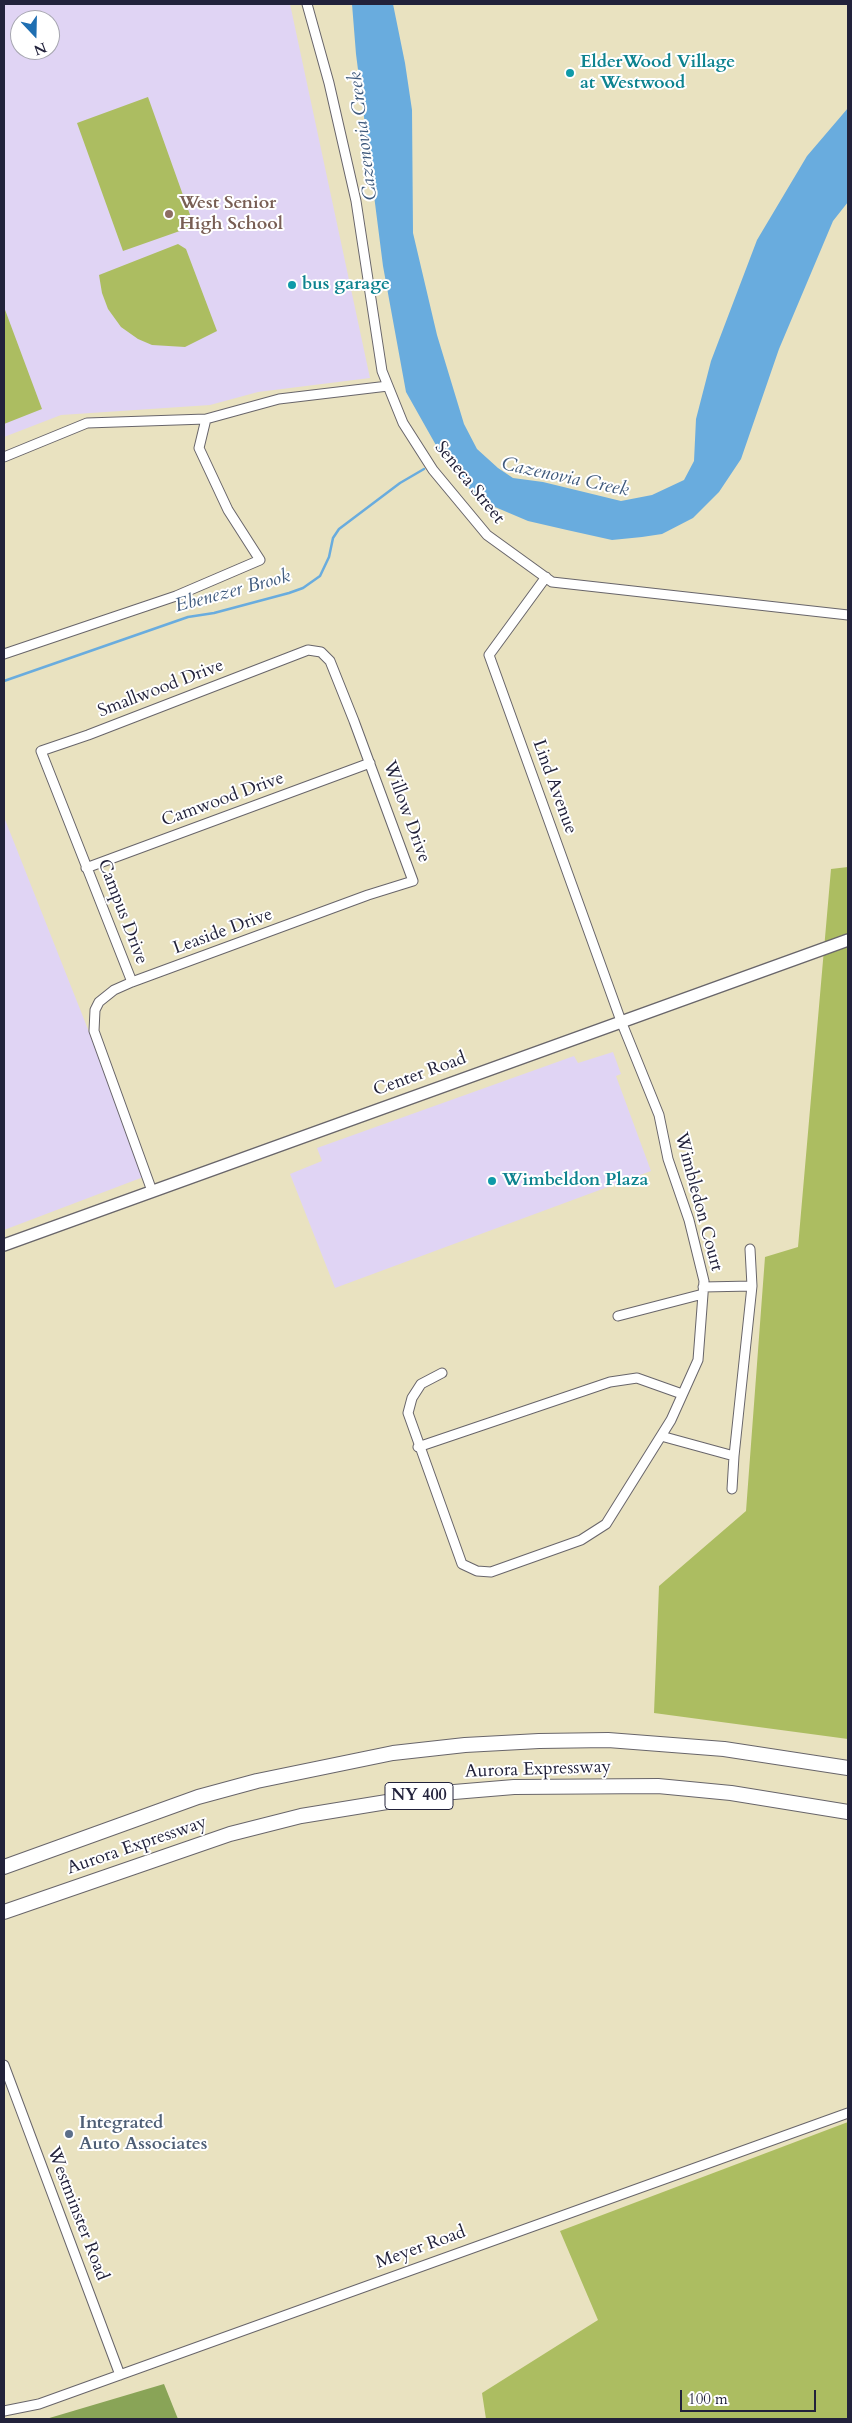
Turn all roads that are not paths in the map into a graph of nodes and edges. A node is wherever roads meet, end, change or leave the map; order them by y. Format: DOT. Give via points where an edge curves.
graph roads {
  1 [pos="307,4"];
  2 [pos="388,386"];
  3 [pos="206,420"];
  4 [pos="4,457"];
  5 [pos="546,577"];
  6 [pos="848,615"];
  7 [pos="4,654"];
  8 [pos="333,669"];
  9 [pos="370,763"];
  10 [pos="60,800"];
  11 [pos="86,868"];
  12 [pos="326,911"];
  13 [pos="848,940"];
  14 [pos="132,982"];
  15 [pos="621,1021"];
  16 [pos="152,1190"];
  17 [pos="4,1245"];
  18 [pos="750,1249"];
  19 [pos="752,1286"];
  20 [pos="703,1290"];
  21 [pos="618,1316"];
  22 [pos="442,1373"];
  23 [pos="682,1394"];
  24 [pos="661,1436"];
  25 [pos="418,1447"];
  26 [pos="734,1456"];
  27 [pos="732,1489"];
  28 [pos="848,1768"];
  29 [pos="848,1812"];
  30 [pos="4,1867"];
  31 [pos="4,1912"];
  32 [pos="4,2065"];
  33 [pos="848,2113"];
  34 [pos="120,2375"];
  35 [pos="4,2411"];
  1 -- 2 [label="street, Seneca Street" via="356,201 382,371"];
  2 -- 3 [label="street" via="279,399"];
  2 -- 5 [label="street, Seneca Street" via="404,423 433,470 487,535"];
  3 -- 4 [label="street" via="87,423"];
  3 -- 7 [label="street" via="199,448 228,510 260,560 176,596"];
  5 -- 6 [label="street, Seneca Street" via="552,582"];
  5 -- 15 [label="street, Lind Avenue" via="489,655"];
  8 -- 9 [label="street, Willow Drive"];
  8 -- 10 [label="street, Smallwood Drive" via="321,652 308,650 41,751"];
  9 -- 11 [label="street, Camwood Drive"];
  9 -- 12 [label="street, Willow Drive" via="413,881"];
  10 -- 11 [label="street, Campus Drive"];
  11 -- 14 [label="street, Campus Drive"];
  12 -- 14 [label="street, Leaside Drive"];
  13 -- 15 [label="main road, Center Road"];
  14 -- 16 [label="street, Campus Drive" via="99,1002 95,1010 94,1031"];
  15 -- 16 [label="main road, Center Road"];
  15 -- 20 [label="street, Wimbledon Court" via="659,1115 668,1159 689,1220"];
  16 -- 17 [label="main road, Center Road"];
  18 -- 19 [label="street"];
  19 -- 20 [label="street"];
  19 -- 26 [label="street"];
  20 -- 21 [label="street"];
  20 -- 23 [label="street, Wimbledon Court" via="698,1360"];
  22 -- 25 [label="street, Wimbledon Court" via="421,1384 412,1398 408,1413"];
  23 -- 24 [label="street, Wimbledon Court"];
  23 -- 25 [label="street" via="637,1378 610,1382"];
  24 -- 25 [label="street, Wimbledon Court" via="606,1524 581,1540 491,1572 462,1564"];
  24 -- 26 [label="street"];
  26 -- 27 [label="street"];
  28 -- 30 [label="highway, Aurora Expressway" via="724,1749 608,1740 539,1741 411,1751 310,1769 198,1797"];
  29 -- 31 [label="highway, Aurora Expressway / NY 400" via="740,1794 658,1786 514,1787 442,1793 301,1816 230,1834"];
  32 -- 34 [label="street, Westminster Road"];
  33 -- 34 [label="street, Meyer Road"];
  34 -- 35 [label="street, Meyer Road" via="39,2404"];
}
